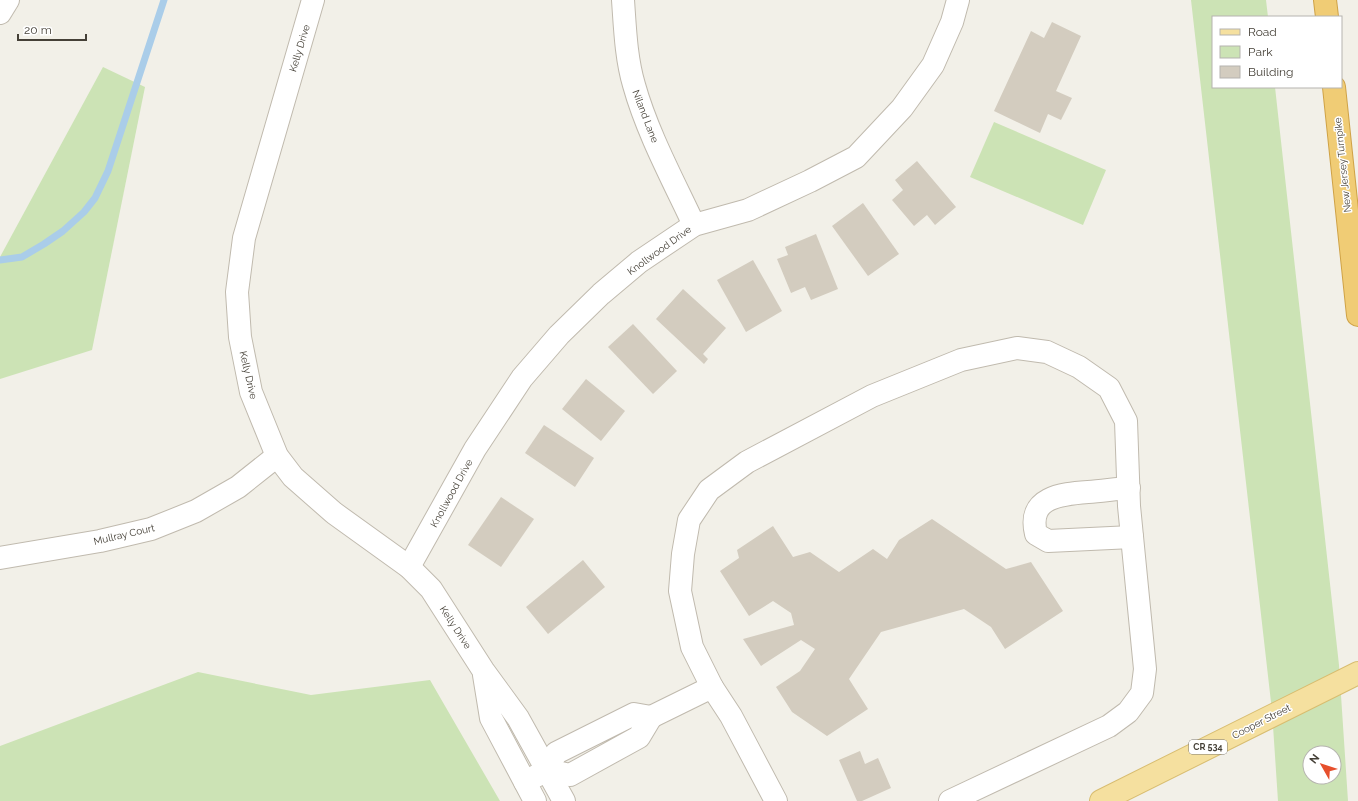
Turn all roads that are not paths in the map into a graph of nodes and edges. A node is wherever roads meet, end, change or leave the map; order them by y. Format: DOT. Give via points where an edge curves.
graph roads {
  1 [pos="8,0"];
  2 [pos="313,0"];
  3 [pos="623,0"];
  4 [pos="958,0"];
  5 [pos="1325,0"];
  6 [pos="0,13"];
  7 [pos="1327,16"];
  8 [pos="1334,88"];
  9 [pos="694,225"];
  10 [pos="1358,315"];
  11 [pos="277,456"];
  12 [pos="1129,488"];
  13 [pos="1132,537"];
  14 [pos="0,558"];
  15 [pos="409,568"];
  16 [pos="483,670"];
  17 [pos="1358,673"];
  18 [pos="712,686"];
  19 [pos="547,770"];
  20 [pos="525,782"];
  21 [pos="535,801"];
  22 [pos="564,801"];
  23 [pos="776,801"];
  24 [pos="950,801"];
  25 [pos="1101,801"];
  1 -- 6 [label="street"];
  2 -- 11 [label="street, Kelly Drive" via="244,238 237,292 240,337 251,392"];
  3 -- 9 [label="street, Niland Lane" via="626,39 635,89 643,114"];
  4 -- 9 [label="street, Knollwood Drive" via="952,22 933,64 902,108 856,157 748,210"];
  5 -- 7 [label="highway"];
  8 -- 10 [label="highway, New Jersey Turnpike"];
  9 -- 15 [label="street, Knollwood Drive" via="639,262 601,294 559,335 522,378 475,449"];
  11 -- 14 [label="street, Mullray Court" via="238,487 196,511 151,529 100,541"];
  11 -- 15 [label="street, Kelly Drive" via="294,477 334,513"];
  12 -- 13 [label="street"];
  12 -- 13 [label="street" via="1050,498 1036,512 1034,524 1036,534 1048,542"];
  12 -- 18 [label="street" via="1126,421 1109,388 1080,367 1047,352 1018,348 961,360 872,396 747,462 709,490 689,520 680,591 692,647"];
  13 -- 24 [label="street" via="1145,669 1142,693 1128,712 1109,726"];
  15 -- 16 [label="street, Kelly Drive" via="431,588"];
  16 -- 19 [label="street, Kelly Drive" via="518,718"];
  16 -- 20 [label="street, Kelly Drive" via="491,718"];
  17 -- 25 [label="main road, Cooper Street / CR 534"];
  18 -- 19 [label="street" via="651,717 639,737 570,775"];
  18 -- 23 [label="street" via="731,716"];
  19 -- 20 [label="street"];
  19 -- 22 [label="street, Kelly Drive"];
  20 -- 21 [label="street, Kelly Drive"];
}
